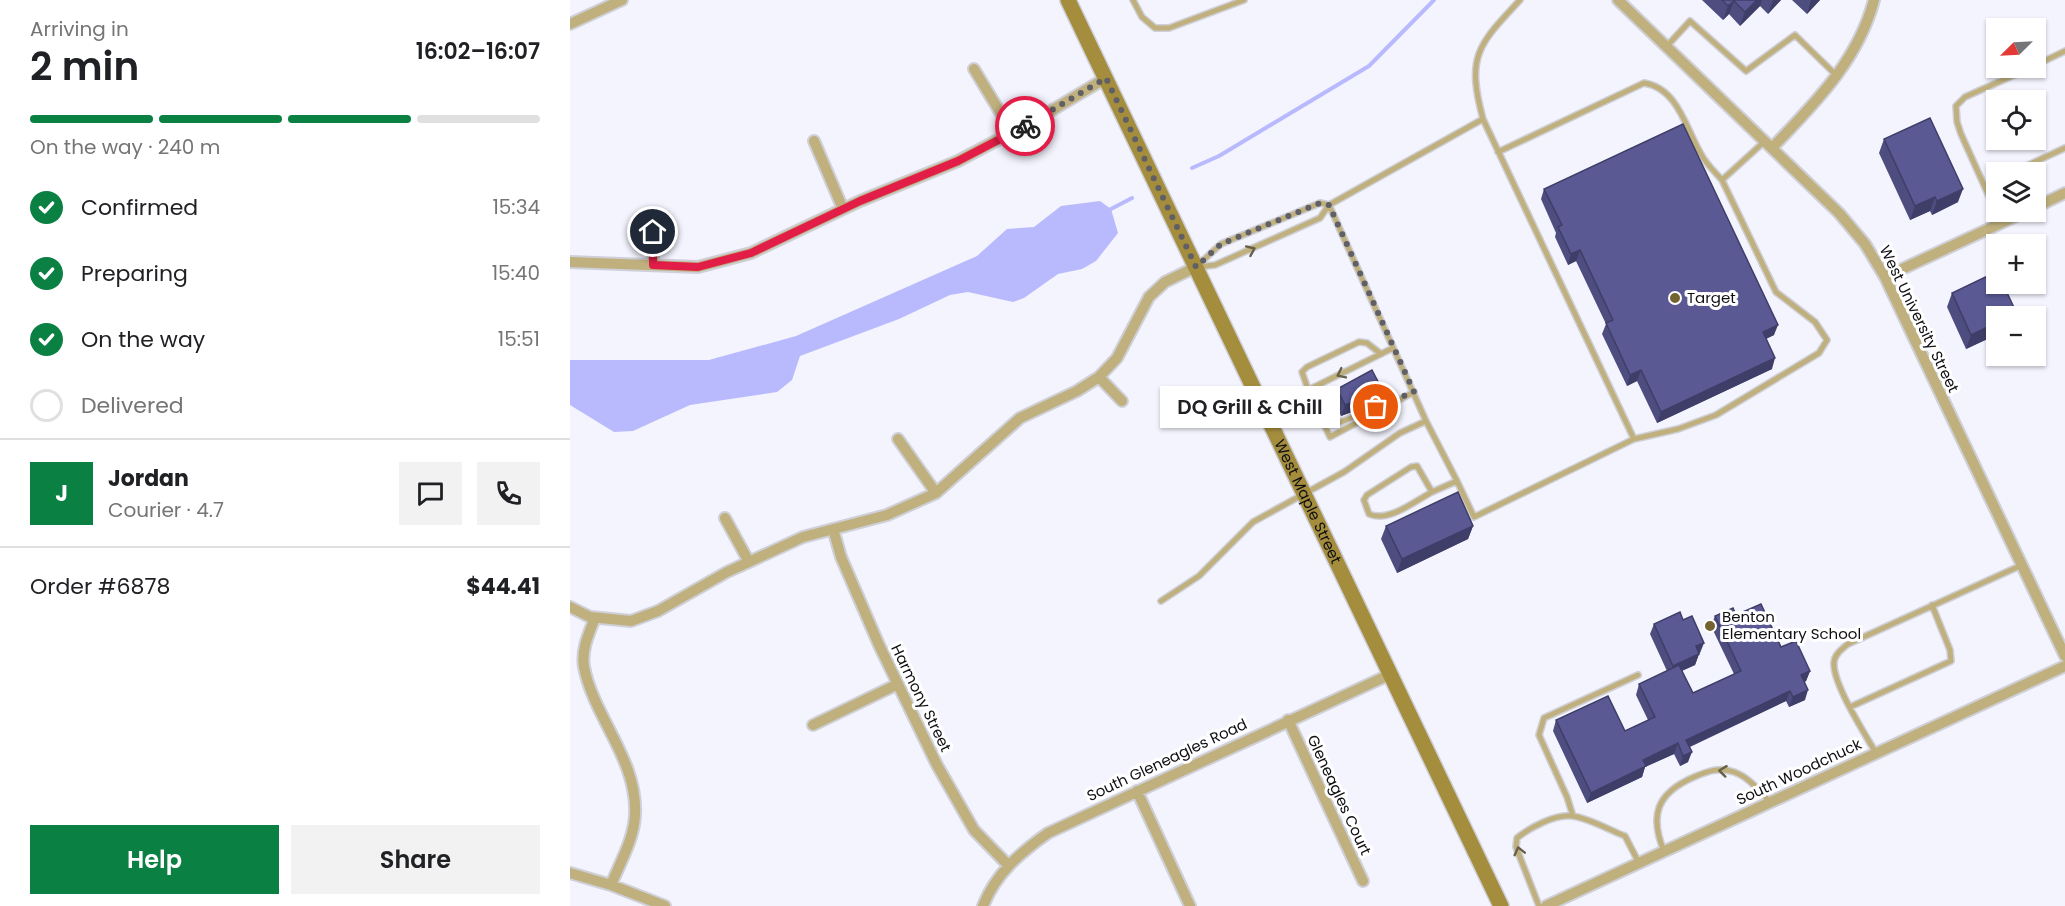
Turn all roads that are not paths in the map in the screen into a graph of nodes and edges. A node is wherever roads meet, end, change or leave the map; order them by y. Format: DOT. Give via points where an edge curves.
graph roads {
  1 [pos="622,0"];
  2 [pos="1068,0"];
  3 [pos="1133,0"];
  4 [pos="1244,0"];
  5 [pos="1520,0"];
  6 [pos="1618,0"];
  7 [pos="1874,0"];
  8 [pos="570,24"];
  9 [pos="1667,46"];
  10 [pos="2065,51"];
  11 [pos="2046,60"];
  12 [pos="974,69"];
  13 [pos="1837,76"];
  14 [pos="1106,78"];
  15 [pos="2008,78"];
  16 [pos="1483,119"];
  17 [pos="1012,132"];
  18 [pos="814,141"];
  19 [pos="1768,144"];
  20 [pos="2065,148"];
  21 [pos="1498,152"];
  22 [pos="2035,162"];
  23 [pos="1722,180"];
  24 [pos="1985,186"];
  25 [pos="2065,193"];
  26 [pos="2046,202"];
  27 [pos="1329,205"];
  28 [pos="843,209"];
  29 [pos="654,216"];
  30 [pos="2001,223"];
  31 [pos="570,262"];
  32 [pos="653,265"];
  33 [pos="1196,267"];
  34 [pos="1885,277"];
  35 [pos="1394,348"];
  36 [pos="1381,354"];
  37 [pos="1099,377"];
  38 [pos="1308,390"];
  39 [pos="1414,392"];
  40 [pos="1122,401"];
  41 [pos="1391,403"];
  42 [pos="1426,421"];
  43 [pos="898,439"];
  44 [pos="1634,439"];
  45 [pos="1457,481"];
  46 [pos="1305,492"];
  47 [pos="1432,492"];
  48 [pos="936,493"];
  49 [pos="725,518"];
  50 [pos="833,529"];
  51 [pos="749,562"];
  52 [pos="2022,565"];
  53 [pos="1161,601"];
  54 [pos="1932,605"];
  55 [pos="570,607"];
  56 [pos="595,618"];
  57 [pos="2065,656"];
  58 [pos="2065,666"];
  59 [pos="1390,674"];
  60 [pos="1638,675"];
  61 [pos="898,684"];
  62 [pos="1850,707"];
  63 [pos="1288,720"];
  64 [pos="813,725"];
  65 [pos="1876,753"];
  66 [pos="1137,791"];
  67 [pos="1770,802"];
  68 [pos="1573,816"];
  69 [pos="1664,851"];
  70 [pos="1639,863"];
  71 [pos="1008,865"];
  72 [pos="570,873"];
  73 [pos="1363,881"];
  74 [pos="611,885"];
  75 [pos="665,906"];
  76 [pos="983,906"];
  77 [pos="1190,906"];
  78 [pos="1501,906"];
  79 [pos="1539,906"];
  80 [pos="1546,906"];
  1 -- 8 [label="street"];
  2 -- 14 [label="main road, West Maple Street"];
  3 -- 4 [label="lane" via="1142,17 1155,28 1169,28"];
  5 -- 16 [label="lane" via="1479,50 1475,62 1475,89"];
  6 -- 9 [label="street, West University Street"];
  7 -- 13 [label="street" via="1862,34"];
  9 -- 13 [label="lane" via="1690,21 1746,71 1795,35"];
  9 -- 19 [label="street, West University Street"];
  10 -- 11 [label="lane"];
  12 -- 17 [label="street"];
  13 -- 19 [label="street" via="1823,96"];
  14 -- 17 [label="street"];
  14 -- 33 [label="main road, West Maple Street"];
  15 -- 24 [label="lane" via="1965,97 1956,106 1957,122"];
  16 -- 21 [label="lane"];
  16 -- 27 [label="lane"];
  17 -- 28 [label="street" via="958,161"];
  18 -- 28 [label="street"];
  19 -- 23 [label="lane"];
  19 -- 34 [label="street, West University Street" via="1839,213 1865,244"];
  20 -- 22 [label="lane"];
  21 -- 23 [label="lane" via="1644,83 1654,84 1677,105 1702,156"];
  21 -- 44 [label="lane"];
  23 -- 44 [label="lane" via="1776,292 1815,322 1827,340 1819,353 1716,415"];
  24 -- 30 [label="lane"];
  25 -- 26 [label="street"];
  33 -- 27 [label="lane, one-way" via="1215,265 1309,224 1320,218"];
  27 -- 33 [label="lane" via="1320,203 1221,244"];
  27 -- 35 [label="lane"];
  28 -- 32 [label="street" via="751,253 698,267"];
  29 -- 32 [label="street"];
  30 -- 34 [label="street"];
  31 -- 32 [label="street"];
  33 -- 37 [label="street" via="1165,282 1149,297 1117,358"];
  33 -- 46 [label="main road, West Maple Street"];
  34 -- 52 [label="street, West University Street"];
  35 -- 36 [label="lane"];
  35 -- 39 [label="lane"];
  36 -- 38 [label="lane, one-way"];
  36 -- 38 [label="lane" via="1359,342 1335,353 1302,372"];
  37 -- 40 [label="street"];
  37 -- 48 [label="street" via="1020,418"];
  38 -- 41 [label="lane" via="1333,425"];
  38 -- 41 [label="lane" via="1330,436"];
  39 -- 41 [label="lane"];
  39 -- 42 [label="lane"];
  42 -- 45 [label="lane"];
  42 -- 46 [label="lane"];
  43 -- 48 [label="street"];
  44 -- 45 [label="lane" via="1474,517"];
  45 -- 47 [label="lane"];
  46 -- 53 [label="lane" via="1253,522 1199,576"];
  46 -- 59 [label="main road, West Maple Street"];
  47 -- 47 [label="lane" via="1417,466 1364,500 1369,514 1376,517 1388,515"];
  48 -- 50 [label="street" via="887,515"];
  49 -- 51 [label="street"];
  50 -- 51 [label="street" via="803,537"];
  50 -- 61 [label="street, Harmony Street" via="841,557"];
  51 -- 56 [label="street" via="658,611 631,621"];
  52 -- 54 [label="lane"];
  52 -- 57 [label="street, West University Street"];
  54 -- 62 [label="lane" via="1848,644 1837,653 1835,673"];
  54 -- 62 [label="lane" via="1951,661"];
  55 -- 56 [label="street"];
  56 -- 74 [label="street" via="585,646 584,666 626,765 634,807 630,838"];
  58 -- 65 [label="street, South Woodchuck"];
  59 -- 63 [label="street, South Gleneagles Road"];
  59 -- 78 [label="main road, West Maple Street"];
  60 -- 68 [label="lane" via="1544,718 1540,724 1539,735"];
  61 -- 64 [label="street"];
  61 -- 71 [label="street, Harmony Street" via="956,801 974,830"];
  62 -- 65 [label="lane"];
  63 -- 66 [label="street, South Gleneagles Road"];
  63 -- 73 [label="street, Gleneagles Court"];
  65 -- 67 [label="street, South Woodchuck"];
  66 -- 71 [label="street, South Gleneagles Road" via="1048,833"];
  66 -- 77 [label="street"];
  67 -- 69 [label="street, South Woodchuck"];
  67 -- 69 [label="lane, one-way" via="1749,780 1722,770 1711,770 1676,785 1662,800 1657,815 1656,832"];
  68 -- 70 [label="lane" via="1625,836"];
  79 -- 68 [label="lane, one-way" via="1516,847 1517,838 1525,831"];
  69 -- 70 [label="street, South Woodchuck"];
  70 -- 80 [label="street, South Woodchuck"];
  71 -- 76 [label="street, South Gleneagles Road"];
  72 -- 74 [label="street"];
  74 -- 75 [label="street"];
}
